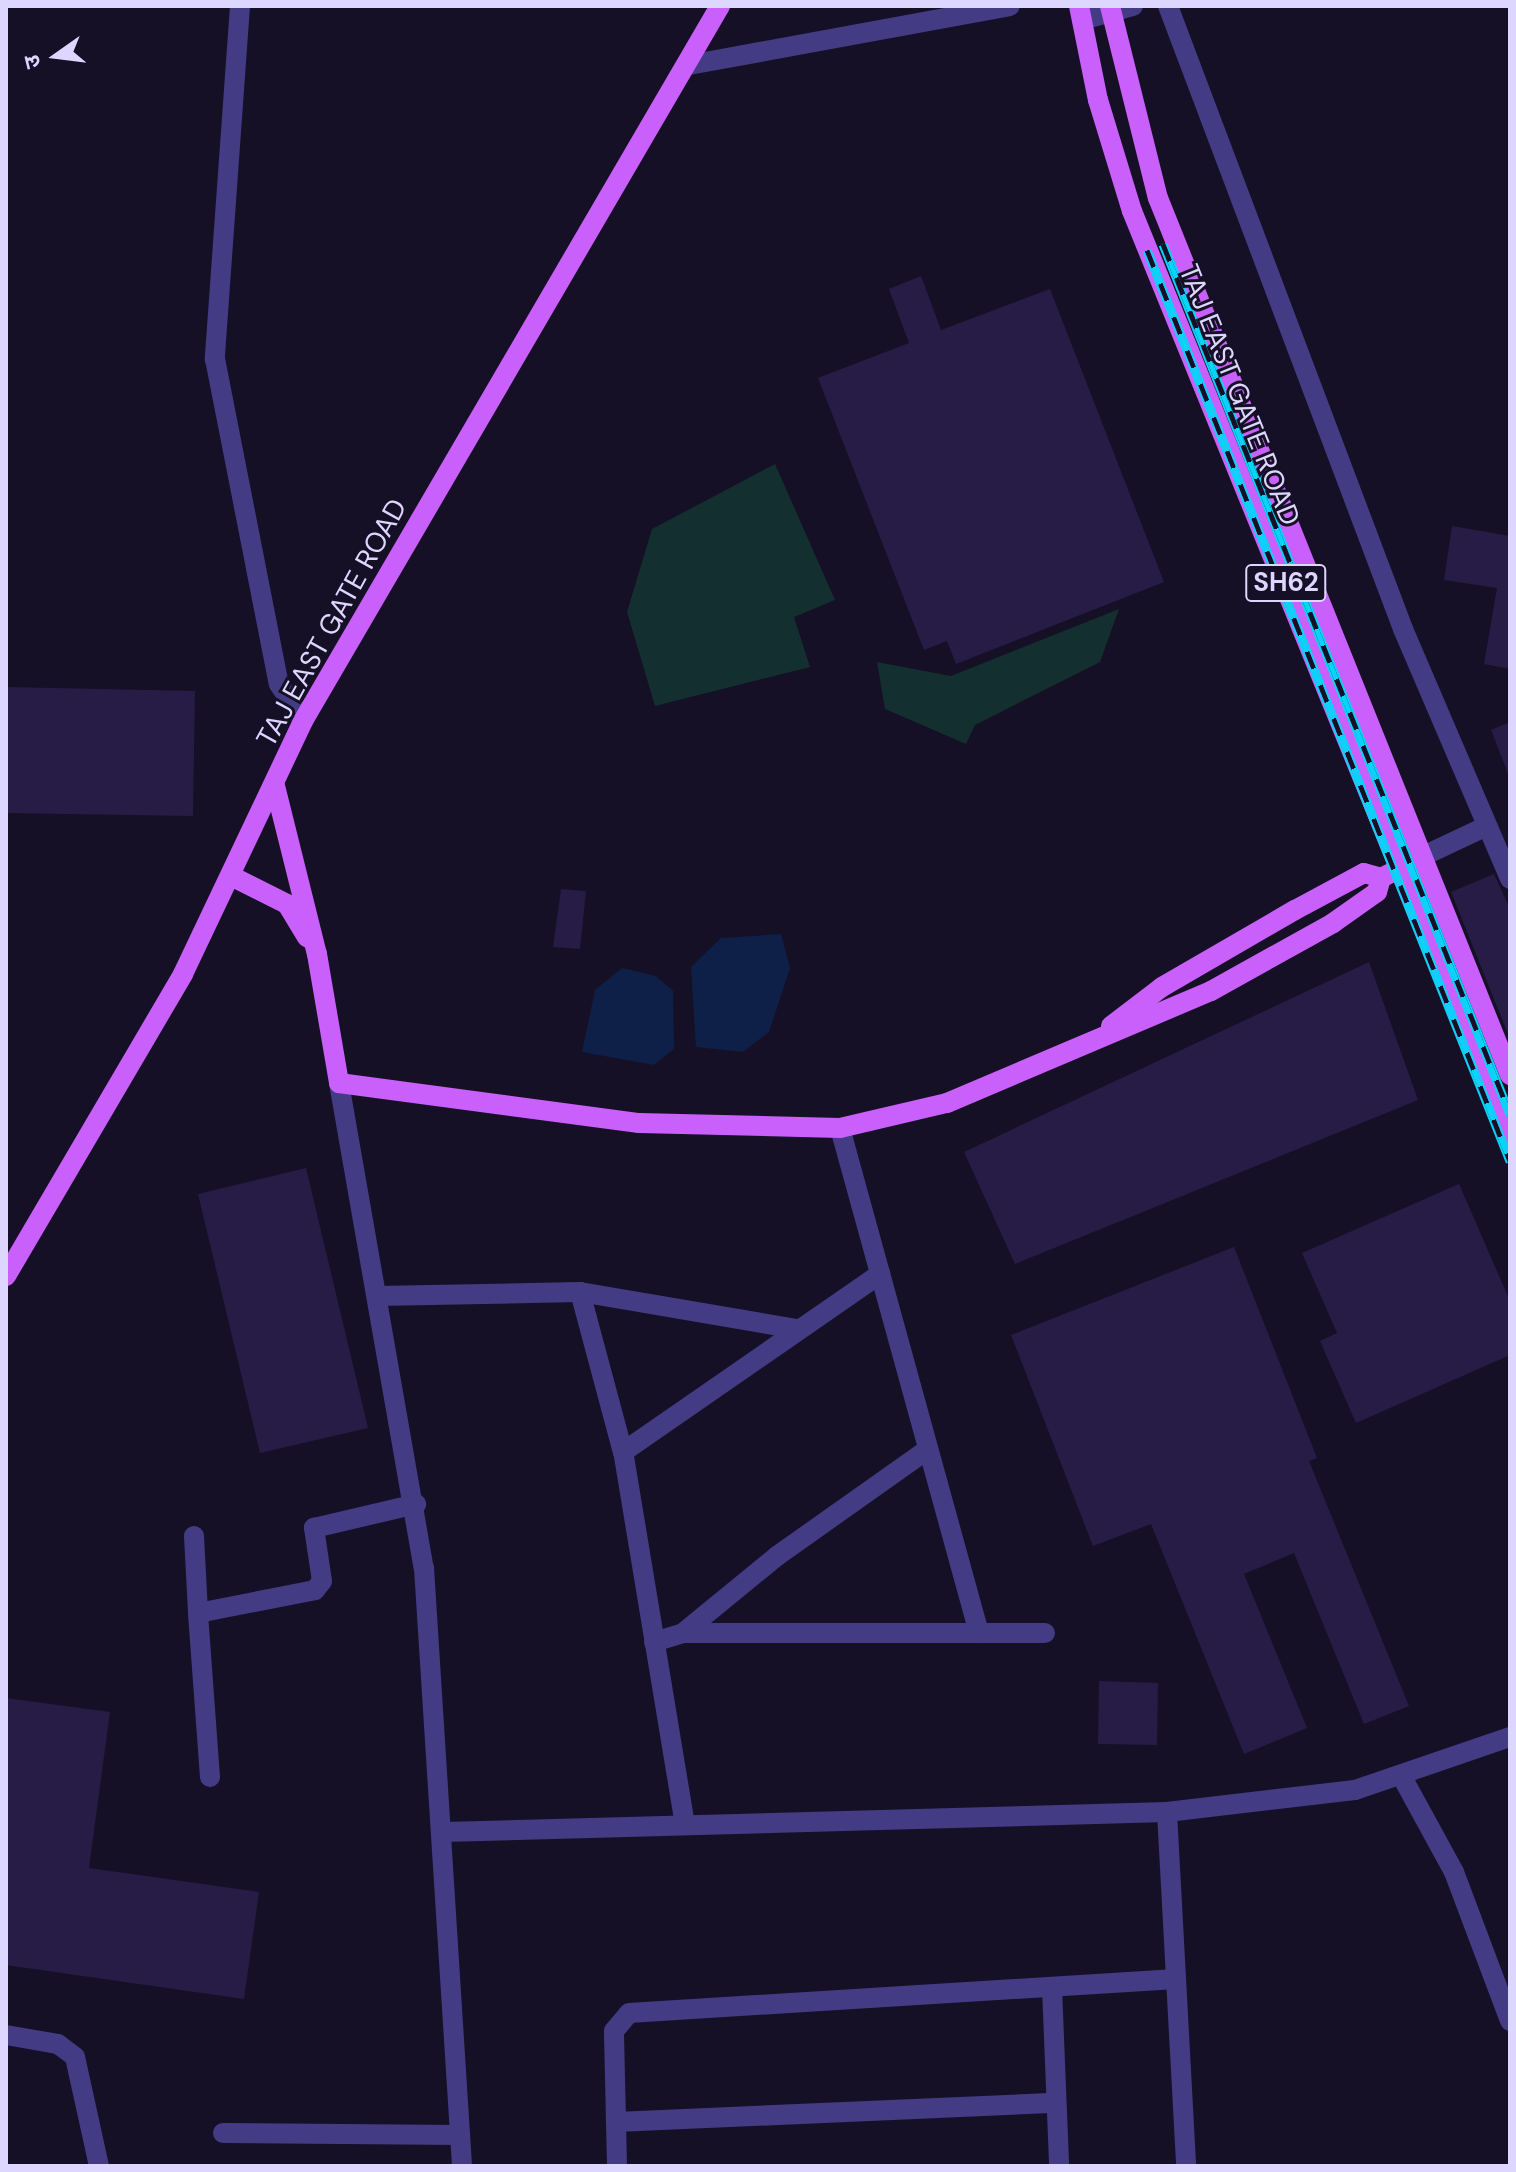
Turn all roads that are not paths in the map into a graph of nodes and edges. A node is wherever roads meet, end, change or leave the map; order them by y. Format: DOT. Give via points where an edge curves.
graph roads {
  1 [pos="240,6"];
  2 [pos="720,6"];
  3 [pos="1010,6"];
  4 [pos="1133,6"];
  5 [pos="1168,6"];
  6 [pos="1110,9"];
  7 [pos="1081,13"];
  8 [pos="689,65"];
  9 [pos="303,721"];
  10 [pos="275,786"];
  11 [pos="1487,826"];
  12 [pos="1410,863"];
  13 [pos="231,876"];
  14 [pos="1381,878"];
  15 [pos="1510,879"];
  16 [pos="317,954"];
  17 [pos="1102,1034"];
  18 [pos="1510,1075"];
  19 [pos="339,1083"];
  20 [pos="840,1128"];
  21 [pos="1510,1140"];
  22 [pos="880,1274"];
  23 [pos="6,1276"];
  24 [pos="580,1292"];
  25 [pos="377,1296"];
  26 [pos="797,1329"];
  27 [pos="928,1449"];
  28 [pos="623,1452"];
  29 [pos="416,1504"];
  30 [pos="194,1536"];
  31 [pos="198,1613"];
  32 [pos="683,1633"];
  33 [pos="979,1633"];
  34 [pos="1045,1633"];
  35 [pos="654,1642"];
  36 [pos="1510,1737"];
  37 [pos="210,1777"];
  38 [pos="1402,1777"];
  39 [pos="1167,1812"];
  40 [pos="685,1825"];
  41 [pos="443,1832"];
  42 [pos="1176,1979"];
  43 [pos="1052,1988"];
  44 [pos="1510,2021"];
  45 [pos="6,2035"];
  46 [pos="1055,2103"];
  47 [pos="616,2122"];
  48 [pos="223,2133"];
  49 [pos="460,2135"];
  50 [pos="99,2166"];
  51 [pos="462,2166"];
  52 [pos="617,2166"];
  53 [pos="1059,2166"];
  54 [pos="1186,2166"];
  1 -- 9 [label="street" via="215,359 279,684"];
  2 -- 8 [label="main road, TAJ EAST GATE ROAD"];
  3 -- 8 [label="street"];
  4 -- 6 [label="street"];
  5 -- 11 [label="street" via="1254,248"];
  6 -- 7 [label="street"];
  6 -- 12 [label="main road, SH62" via="1158,198"];
  7 -- 12 [label="main road, TAJ EAST GATE ROAD / SH62" via="1132,211"];
  8 -- 9 [label="main road, TAJ EAST GATE ROAD"];
  9 -- 10 [label="main road, TAJ EAST GATE ROAD"];
  10 -- 13 [label="main road, TAJ EAST GATE ROAD"];
  10 -- 16 [label="main road"];
  11 -- 12 [label="street"];
  11 -- 15 [label="street"];
  12 -- 14 [label="main road"];
  12 -- 18 [label="main road, SH62"];
  12 -- 21 [label="main road, TAJ EAST GATE ROAD / SH62"];
  13 -- 16 [label="main road" via="287,904"];
  13 -- 23 [label="main road, TAJ EAST GATE ROAD" via="183,974"];
  14 -- 17 [label="main road" via="1366,900 1251,970 1161,1015"];
  14 -- 17 [label="main road" via="1364,873 1295,910 1162,987"];
  16 -- 19 [label="main road"];
  17 -- 20 [label="main road" via="947,1103"];
  19 -- 20 [label="main road" via="639,1123"];
  19 -- 25 [label="street"];
  20 -- 22 [label="street"];
  22 -- 26 [label="street"];
  22 -- 27 [label="street"];
  24 -- 25 [label="street"];
  24 -- 26 [label="street"];
  24 -- 28 [label="street"];
  25 -- 29 [label="street"];
  26 -- 28 [label="street"];
  27 -- 32 [label="street"];
  27 -- 33 [label="street"];
  28 -- 35 [label="street"];
  29 -- 31 [label="street" via="314,1528 322,1581 315,1590"];
  29 -- 41 [label="street"];
  30 -- 31 [label="street"];
  31 -- 37 [label="street"];
  32 -- 33 [label="street"];
  32 -- 35 [label="street"];
  33 -- 34 [label="street"];
  35 -- 40 [label="street"];
  36 -- 38 [label="street"];
  38 -- 39 [label="street" via="1303,1798"];
  38 -- 44 [label="street" via="1454,1872"];
  39 -- 40 [label="street"];
  39 -- 42 [label="street"];
  40 -- 41 [label="street"];
  41 -- 49 [label="street"];
  42 -- 43 [label="street"];
  42 -- 54 [label="street"];
  43 -- 46 [label="street"];
  43 -- 47 [label="street" via="629,2013 614,2031"];
  45 -- 50 [label="street" via="58,2044 75,2057"];
  46 -- 47 [label="street"];
  46 -- 53 [label="street"];
  47 -- 52 [label="street"];
  48 -- 49 [label="street"];
  49 -- 51 [label="street"];
}
